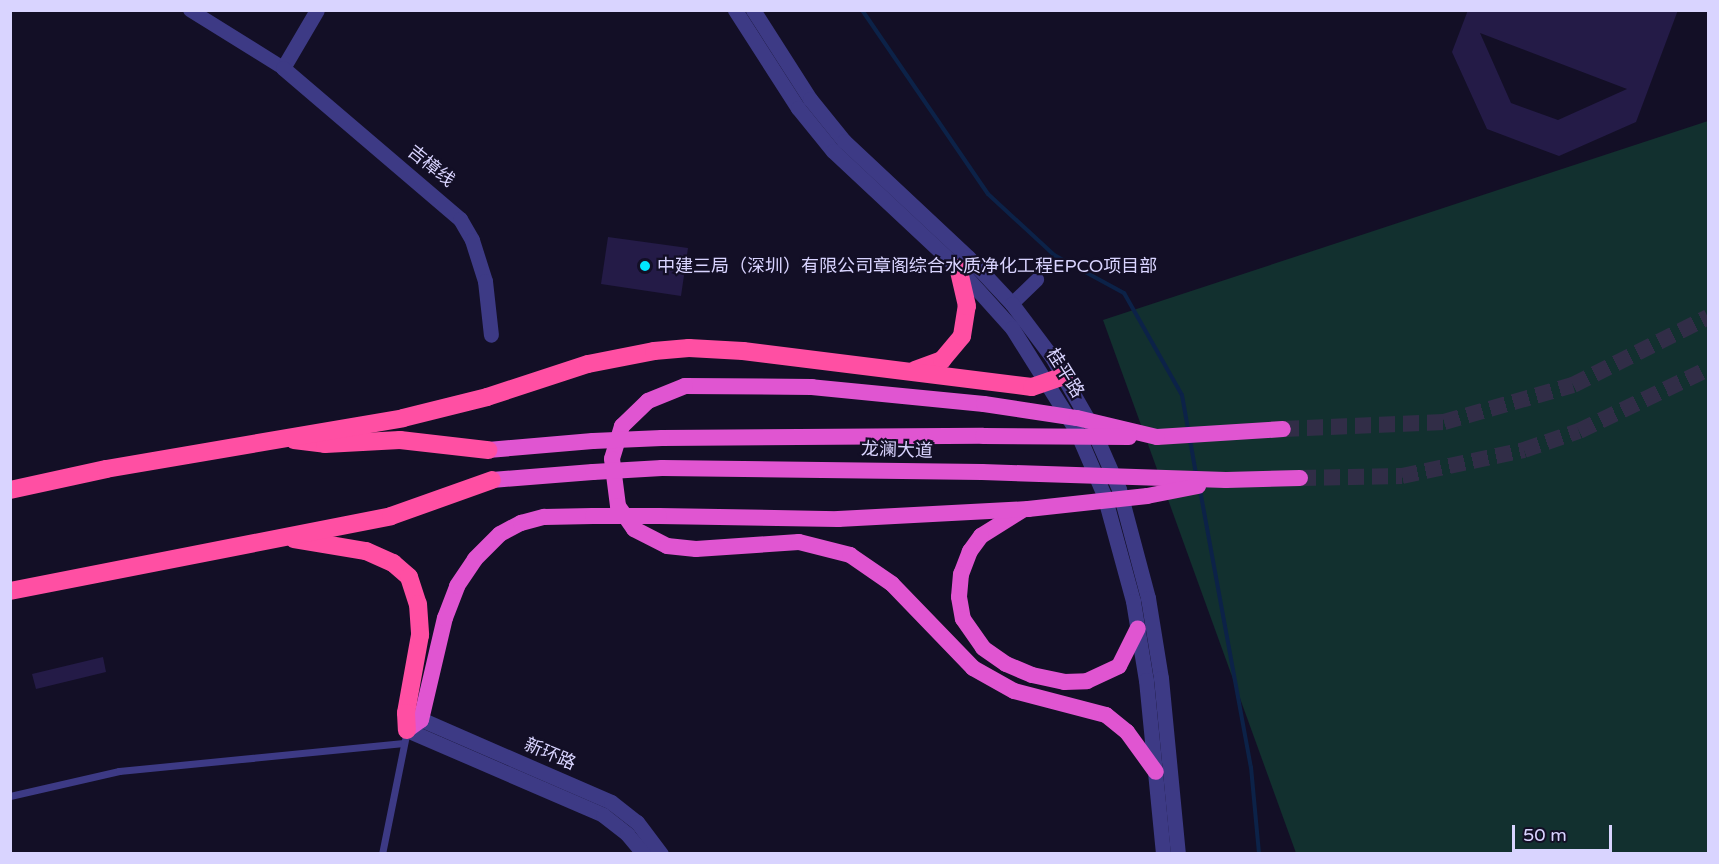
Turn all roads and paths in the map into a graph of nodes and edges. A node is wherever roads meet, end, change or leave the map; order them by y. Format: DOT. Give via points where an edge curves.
graph roads {
  1 [pos="190,10"];
  2 [pos="317,10"];
  3 [pos="735,10"];
  4 [pos="753,10"];
  5 [pos="283,68"];
  6 [pos="958,268"];
  7 [pos="1037,280"];
  8 [pos="1012,304"];
  9 [pos="491,334"];
  10 [pos="909,372"];
  11 [pos="1057,380"];
  12 [pos="1283,429"];
  13 [pos="1157,437"];
  14 [pos="316,438"];
  15 [pos="488,450"];
  16 [pos="1300,478"];
  17 [pos="492,480"];
  18 [pos="1226,480"];
  19 [pos="10,490"];
  20 [pos="1028,509"];
  21 [pos="298,537"];
  22 [pos="10,591"];
  23 [pos="1138,628"];
  24 [pos="409,727"];
  25 [pos="1156,772"];
  26 [pos="10,796"];
  27 [pos="382,854"];
  28 [pos="644,854"];
  29 [pos="661,854"];
  30 [pos="1163,854"];
  31 [pos="1178,854"];
  1 -- 5 [label="street"];
  2 -- 5 [label="street"];
  3 -- 6 [label="street, 桂平路" via="798,108 833,151"];
  4 -- 8 [label="street, 桂平路" via="810,99 844,141 968,257"];
  5 -- 9 [label="street, 吉樟线" via="460,219 472,240 485,281"];
  6 -- 10 [label="highway" via="967,306 962,336 937,363"];
  6 -- 11 [label="street, 桂平路"];
  7 -- 8 [label="street"];
  8 -- 11 [label="street, 桂平路"];
  10 -- 11 [label="highway" via="1032,387"];
  10 -- 14 [label="highway" via="718,349 639,353 588,364 446,408"];
  11 -- 23 [label="street, 桂平路" via="1104,495"];
  11 -- 31 [label="street, 桂平路" via="1111,468 1143,573 1161,678"];
  12 -- 13 [label="highway, 龙澜大道"];
  13 -- 15 [label="highway, 龙澜大道, bridge" via="662,438"];
  13 -- 25 [label="highway, bridge" via="1077,418 984,404 803,386 685,386 648,401 622,426 613,448 615,495 621,514 634,529 667,546 696,549 799,542 834,548 864,562 892,584 974,668 1014,691 1106,715 1127,732"];
  14 -- 15 [label="highway" via="400,440"];
  14 -- 19 [label="highway" via="287,439 126,465"];
  16 -- 18 [label="highway, 龙澜大道"];
  17 -- 18 [label="highway, 龙澜大道, bridge" via="662,468"];
  17 -- 21 [label="highway" via="391,516"];
  18 -- 20 [label="highway, bridge" via="1147,496"];
  20 -- 23 [label="highway" via="987,531 965,562 959,597 963,619 974,638 1021,671 1077,682 1115,669"];
  20 -- 24 [label="highway, bridge" via="850,519 544,517 521,523 500,534 475,559 457,586"];
  21 -- 22 [label="highway"];
  21 -- 24 [label="highway" via="366,551 393,563 409,577 418,604 420,635"];
  23 -- 25 [label="street, 桂平路"];
  24 -- 26 [label="lane" via="119,771"];
  24 -- 27 [label="lane"];
  24 -- 28 [label="street, 新环路" via="603,815"];
  24 -- 29 [label="street, 新环路" via="611,802 637,822"];
  25 -- 30 [label="street, 桂平路"];
}
